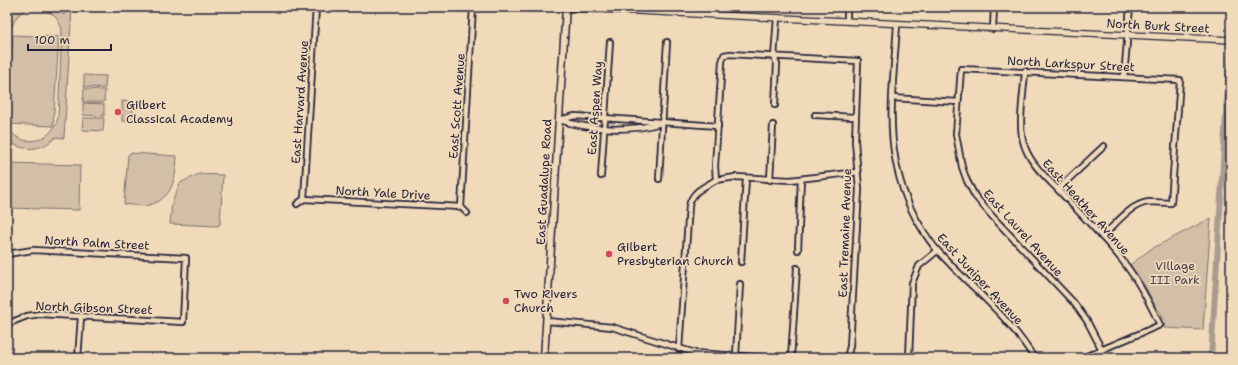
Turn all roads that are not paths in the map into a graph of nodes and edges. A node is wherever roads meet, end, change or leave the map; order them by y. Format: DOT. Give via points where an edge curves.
graph roads {
  1 [pos="316,7"];
  2 [pos="473,7"];
  3 [pos="556,7"];
  4 [pos="566,7"];
  5 [pos="701,7"];
  6 [pos="848,7"];
  7 [pos="994,7"];
  8 [pos="1130,7"];
  9 [pos="701,14"];
  10 [pos="777,18"];
  11 [pos="847,21"];
  12 [pos="897,24"];
  13 [pos="993,28"];
  14 [pos="1126,35"];
  15 [pos="1229,40"];
  16 [pos="610,42"];
  17 [pos="667,42"];
  18 [pos="774,57"];
  19 [pos="961,69"];
  20 [pos="1025,71"];
  21 [pos="1124,77"];
  22 [pos="892,98"];
  23 [pos="958,102"];
  24 [pos="775,106"];
  25 [pos="815,115"];
  26 [pos="605,117"];
  27 [pos="855,117"];
  28 [pos="559,120"];
  29 [pos="662,123"];
  30 [pos="773,125"];
  31 [pos="718,126"];
  32 [pos="604,127"];
  33 [pos="1104,146"];
  34 [pos="858,172"];
  35 [pos="601,176"];
  36 [pos="746,178"];
  37 [pos="801,179"];
  38 [pos="659,180"];
  39 [pos="716,180"];
  40 [pos="770,180"];
  41 [pos="1058,189"];
  42 [pos="304,199"];
  43 [pos="297,204"];
  44 [pos="461,207"];
  45 [pos="467,213"];
  46 [pos="1102,237"];
  47 [pos="798,250"];
  48 [pos="937,251"];
  49 [pos="7,254"];
  50 [pos="741,262"];
  51 [pos="797,268"];
  52 [pos="740,284"];
  53 [pos="81,317"];
  54 [pos="547,321"];
  55 [pos="182,322"];
  56 [pos="7,324"];
  57 [pos="679,350"];
  58 [pos="1102,350"];
  59 [pos="736,356"];
  60 [pos="78,358"];
  61 [pos="544,358"];
  62 [pos="773,358"];
  63 [pos="791,358"];
  64 [pos="847,358"];
  65 [pos="909,358"];
  66 [pos="1034,358"];
  67 [pos="1082,358"];
  1 -- 42 [label="street, East Harvard Avenue"];
  2 -- 44 [label="street, East Scott Avenue"];
  3 -- 4 [label="street, North Burk Street"];
  4 -- 9 [label="street, North Burk Street"];
  4 -- 28 [label="main road, East Guadalupe Road"];
  5 -- 9 [label="street"];
  6 -- 11 [label="street"];
  7 -- 13 [label="street"];
  8 -- 14 [label="street"];
  9 -- 10 [label="street, North Burk Street"];
  10 -- 11 [label="street, North Burk Street"];
  10 -- 18 [label="street"];
  11 -- 12 [label="street, North Burk Street"];
  12 -- 13 [label="street, North Burk Street"];
  12 -- 22 [label="street, East Juniper Avenue"];
  13 -- 14 [label="street, North Burk Street"];
  14 -- 15 [label="street, North Burk Street"];
  14 -- 21 [label="street"];
  16 -- 26 [label="street, East Aspen Way"];
  17 -- 29 [label="street"];
  18 -- 24 [label="street" via="777,64"];
  18 -- 27 [label="street, East Tremaine Avenue" via="858,61"];
  18 -- 31 [label="street" via="724,55"];
  19 -- 20 [label="street, North Larkspur Street"];
  19 -- 23 [label="street, East Laurel Avenue"];
  20 -- 21 [label="street, North Larkspur Street"];
  20 -- 41 [label="street, East Heather Avenue" via="1022,140 1027,155 1036,168"];
  21 -- 46 [label="street, North Larkspur Street" via="1180,80 1172,203 1148,202 1138,206"];
  22 -- 23 [label="street"];
  22 -- 48 [label="street, East Juniper Avenue" via="892,136 899,181 907,202"];
  23 -- 58 [label="street, East Laurel Avenue" via="958,150 962,167 975,196 1074,303"];
  25 -- 27 [label="street"];
  26 -- 28 [label="street" via="575,116"];
  26 -- 29 [label="street"];
  26 -- 32 [label="street, East Aspen Way"];
  27 -- 34 [label="street, East Tremaine Avenue"];
  28 -- 32 [label="street" via="574,125"];
  28 -- 54 [label="main road, East Guadalupe Road"];
  29 -- 31 [label="street"];
  29 -- 32 [label="street" via="638,128"];
  29 -- 38 [label="street"];
  30 -- 40 [label="street"];
  31 -- 39 [label="street"];
  32 -- 35 [label="street, East Aspen Way"];
  33 -- 41 [label="street"];
  34 -- 37 [label="street"];
  34 -- 64 [label="street, East Tremaine Avenue" via="850,346"];
  36 -- 39 [label="street" via="726,177"];
  36 -- 40 [label="street"];
  36 -- 50 [label="street"];
  37 -- 40 [label="street"];
  37 -- 47 [label="street"];
  39 -- 57 [label="street" via="691,197"];
  41 -- 46 [label="street, East Heather Avenue"];
  42 -- 43 [label="street"];
  42 -- 44 [label="street, North Yale Drive"];
  44 -- 45 [label="street"];
  46 -- 58 [label="street, East Heather Avenue" via="1134,276 1160,325"];
  48 -- 65 [label="street" via="919,266 912,283"];
  48 -- 66 [label="street, East Juniper Avenue" via="1012,328"];
  49 -- 55 [label="street, North Palm Street" via="33,250 186,258"];
  51 -- 63 [label="street"];
  52 -- 59 [label="street"];
  53 -- 55 [label="street, North Gibson Street"];
  53 -- 56 [label="street, North Gibson Street" via="40,314"];
  53 -- 60 [label="street"];
  54 -- 57 [label="street" via="612,327"];
  54 -- 61 [label="main road, East Guadalupe Road"];
  57 -- 59 [label="street"];
  58 -- 67 [label="street"];
  59 -- 62 [label="street"];
}
